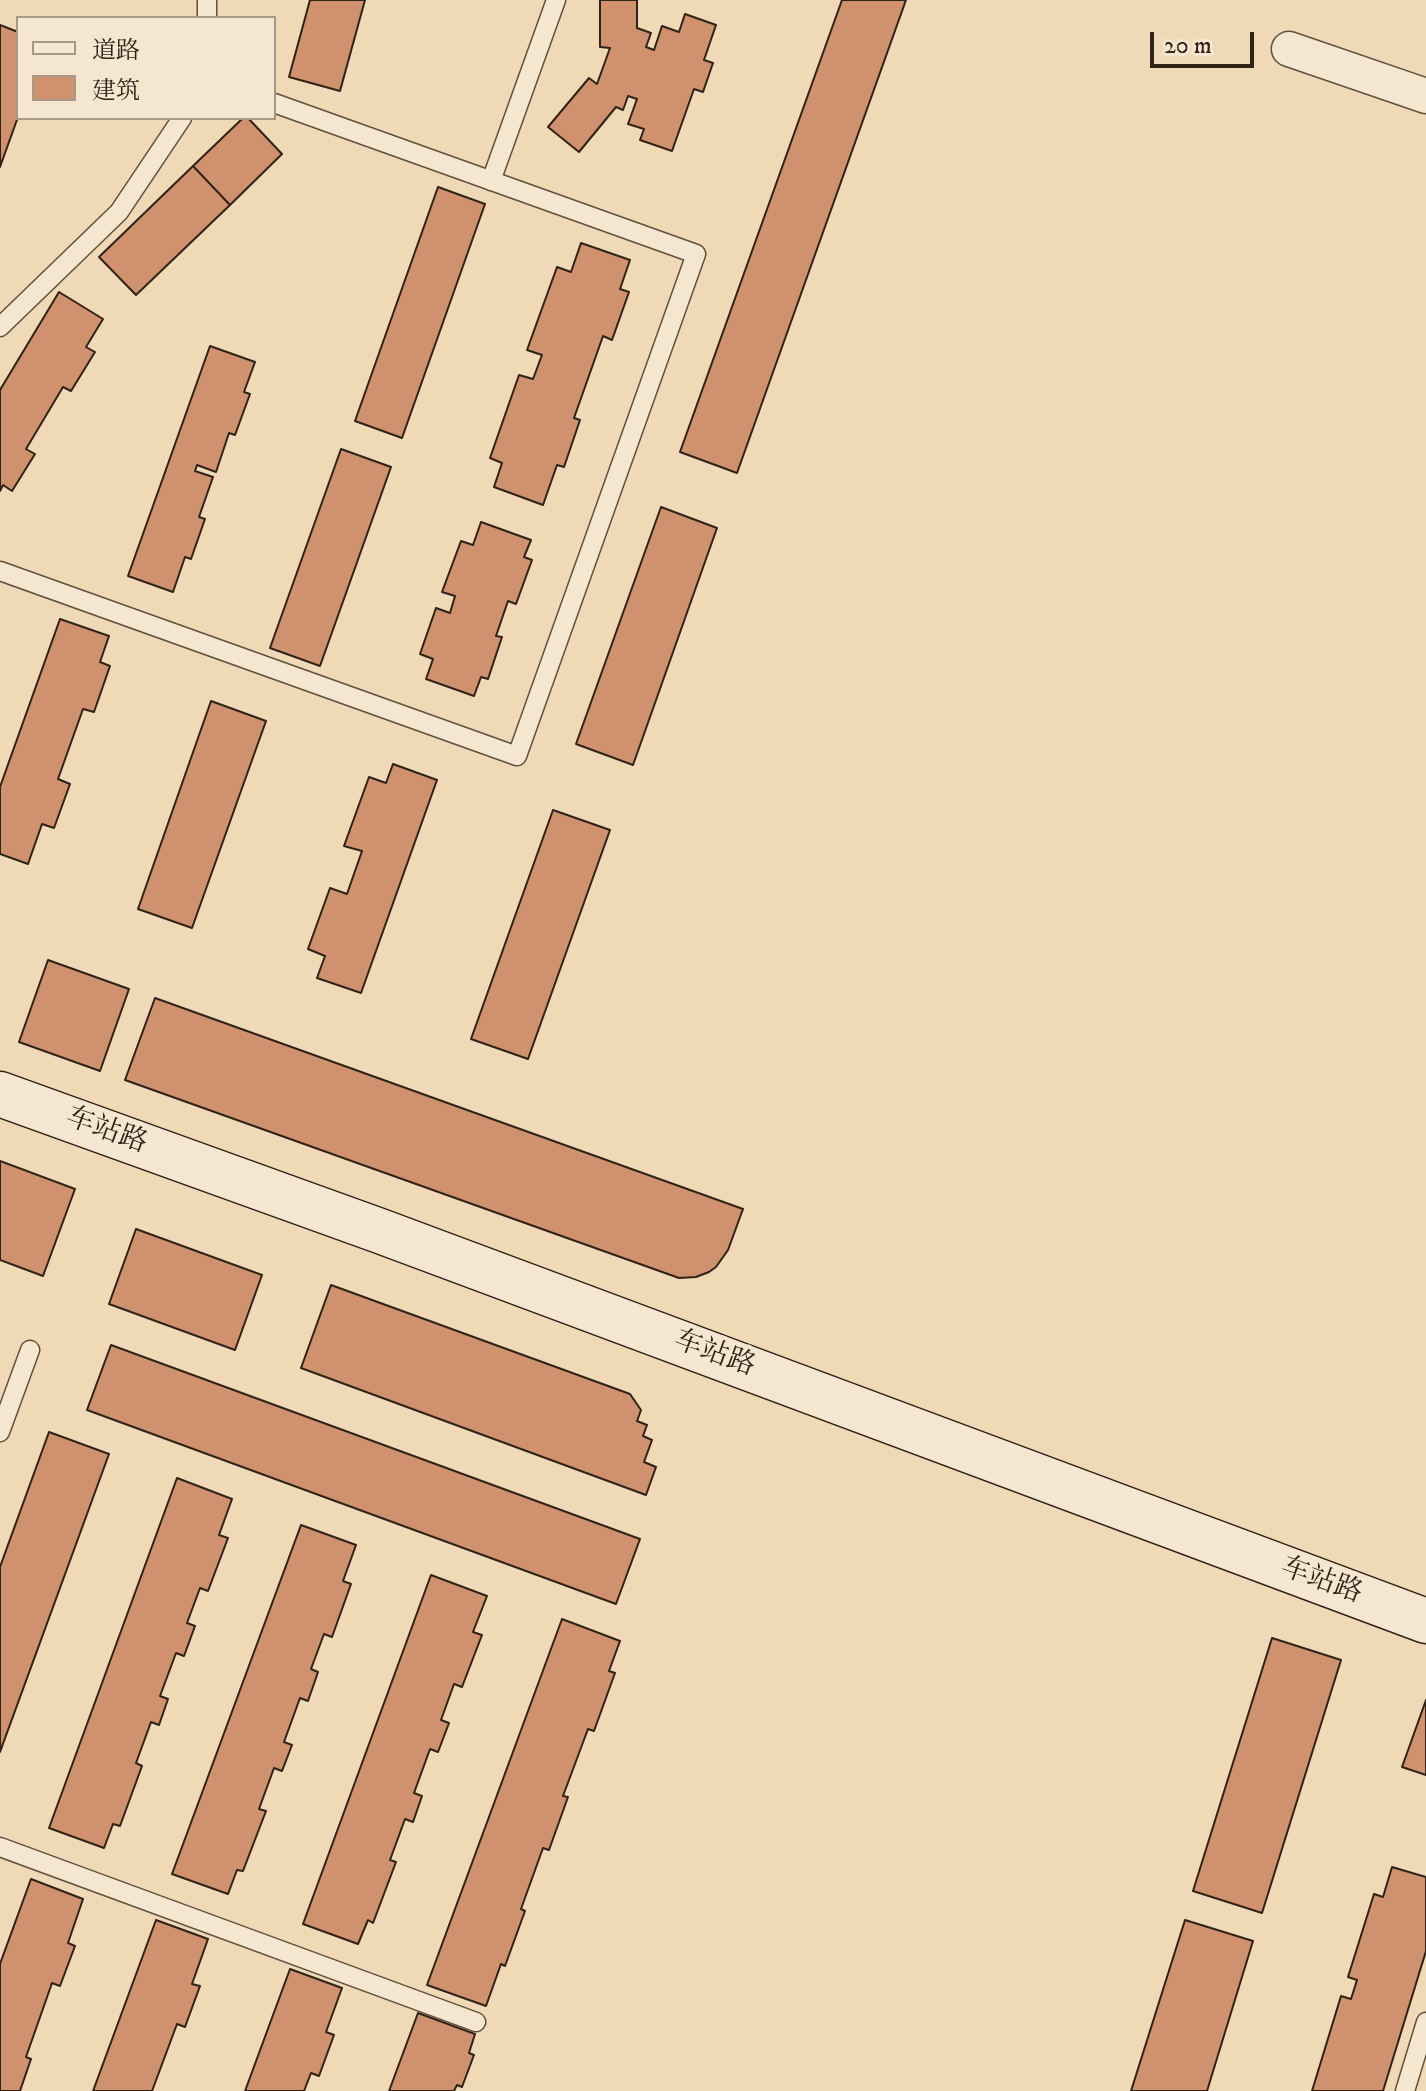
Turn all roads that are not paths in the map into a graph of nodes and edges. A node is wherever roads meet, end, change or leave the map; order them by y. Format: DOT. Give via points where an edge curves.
graph roads {
  1 [pos="556,0"];
  2 [pos="1289,49"];
  3 [pos="1426,96"];
  4 [pos="276,104"];
  5 [pos="181,120"];
  6 [pos="491,181"];
  7 [pos="0,327"];
  8 [pos="0,571"];
  9 [pos="0,1094"];
  10 [pos="30,1350"];
  11 [pos="0,1432"];
  12 [pos="1426,1621"];
  13 [pos="0,1847"];
  14 [pos="476,2022"];
  15 [pos="1426,2022"];
  16 [pos="1405,2091"];
  1 -- 6 [label="lane"];
  2 -- 3 [label="street"];
  4 -- 6 [label="lane"];
  5 -- 7 [label="lane" via="119,212"];
  6 -- 8 [label="lane" via="696,254 517,756"];
  9 -- 12 [label="street, 车站路"];
  10 -- 11 [label="lane"];
  13 -- 14 [label="lane"];
  15 -- 16 [label="lane"];
}
